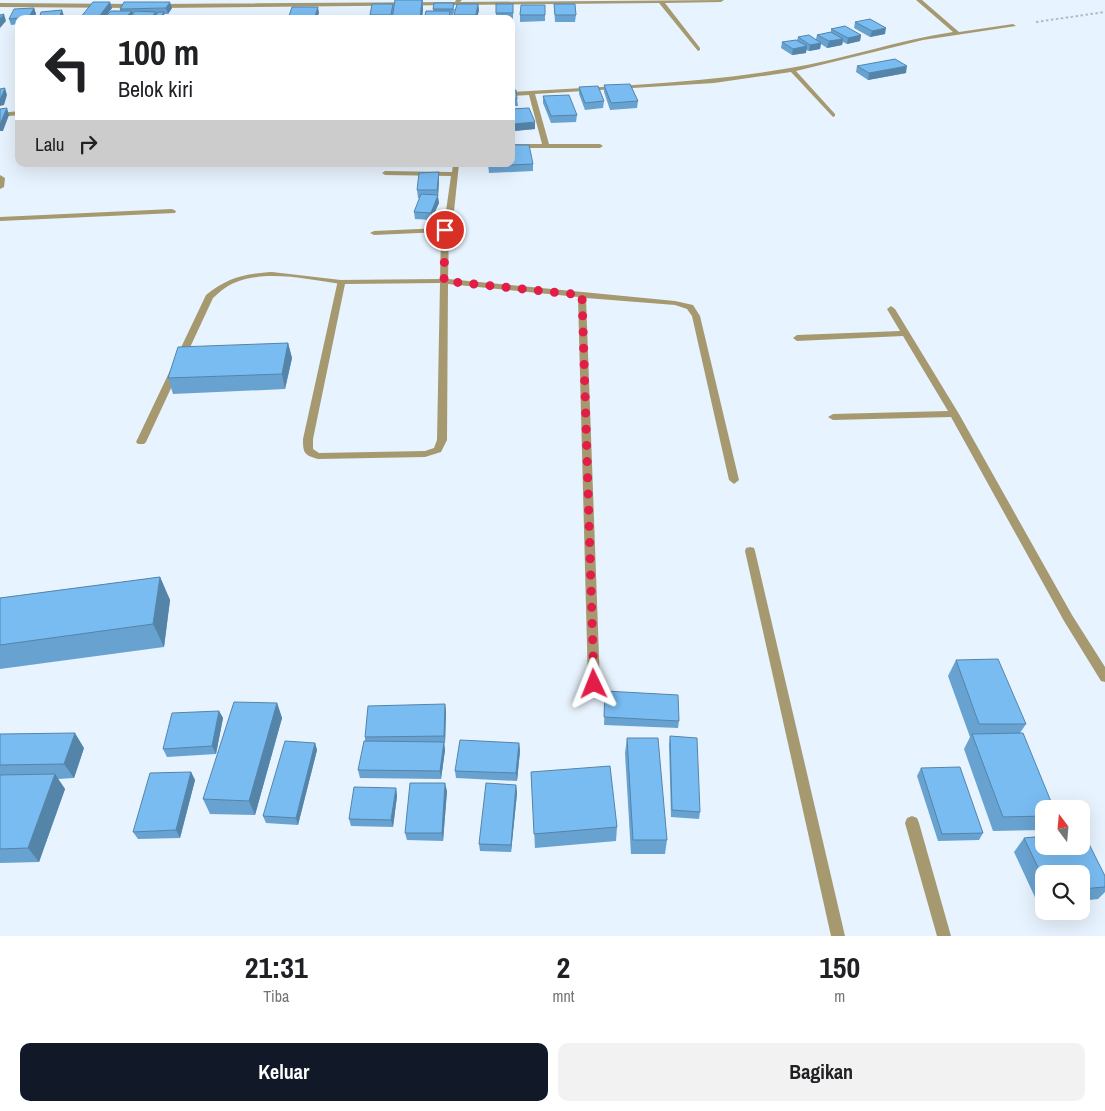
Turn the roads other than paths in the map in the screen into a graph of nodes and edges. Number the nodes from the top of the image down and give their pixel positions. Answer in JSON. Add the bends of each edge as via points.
{"nodes":[{"id":1,"x":232,"y":0,"type":"edge"},
{"id":2,"x":720,"y":0,"type":"edge"},
{"id":3,"x":919,"y":0,"type":"edge"},
{"id":4,"x":458,"y":2,"type":"edge"},
{"id":5,"x":661,"y":2,"type":"junction"},
{"id":6,"x":0,"y":5,"type":"edge"},
{"id":7,"x":138,"y":6,"type":"edge"},
{"id":8,"x":148,"y":6,"type":"edge"},
{"id":9,"x":228,"y":6,"type":"junction"},
{"id":10,"x":1013,"y":26,"type":"road end"},
{"id":11,"x":957,"y":33,"type":"junction"},
{"id":12,"x":698,"y":50,"type":"dead end"},
{"id":13,"x":792,"y":70,"type":"junction"},
{"id":14,"x":515,"y":94,"type":"edge"},
{"id":15,"x":532,"y":94,"type":"junction"},
{"id":16,"x":15,"y":113,"type":"edge"},
{"id":17,"x":0,"y":115,"type":"edge"},
{"id":18,"x":834,"y":115,"type":"dead end"},
{"id":19,"x":515,"y":146,"type":"edge"},
{"id":20,"x":600,"y":146,"type":"dead end"},
{"id":21,"x":546,"y":147,"type":"junction"},
{"id":22,"x":456,"y":167,"type":"edge"},
{"id":23,"x":386,"y":173,"type":"dead end"},
{"id":24,"x":455,"y":174,"type":"junction"},
{"id":25,"x":0,"y":177,"type":"edge"},
{"id":26,"x":0,"y":187,"type":"edge"},
{"id":27,"x":172,"y":210,"type":"dead end"},
{"id":28,"x":0,"y":219,"type":"edge"},
{"id":29,"x":445,"y":230,"type":"junction"},
{"id":30,"x":374,"y":232,"type":"dead end"},
{"id":31,"x":444,"y":281,"type":"junction"},
{"id":32,"x":341,"y":282,"type":"junction"},
{"id":33,"x":582,"y":295,"type":"junction"},
{"id":34,"x":891,"y":309,"type":"dead end"},
{"id":35,"x":904,"y":333,"type":"junction"},
{"id":36,"x":797,"y":338,"type":"dead end"},
{"id":37,"x":954,"y":414,"type":"junction"},
{"id":38,"x":833,"y":418,"type":"dead end"},
{"id":39,"x":141,"y":442,"type":"dead end"},
{"id":40,"x":734,"y":480,"type":"dead end"},
{"id":41,"x":750,"y":551,"type":"dead end"},
{"id":42,"x":1105,"y":677,"type":"edge"},
{"id":43,"x":594,"y":684,"type":"dead end"},
{"id":44,"x":912,"y":823,"type":"dead end"},
{"id":45,"x":838,"y":936,"type":"edge"},
{"id":46,"x":944,"y":936,"type":"edge"}],
"edges":[{"from":1,"to":9,"type":"street"},
{"from":2,"to":5,"type":"street"},
{"from":3,"to":11,"type":"street"},
{"from":4,"to":5,"type":"street"},
{"from":4,"to":9,"type":"street"},
{"from":5,"to":12,"type":"street"},
{"from":6,"to":7,"type":"street"},
{"from":8,"to":9,"type":"street"},
{"from":10,"to":11,"type":"street"},
{"from":11,"to":13,"type":"street","via":[[922,38]]},
{"from":13,"to":15,"type":"street","via":[[714,81]]},
{"from":13,"to":18,"type":"street"},
{"from":14,"to":15,"type":"street"},
{"from":15,"to":21,"type":"street"},
{"from":16,"to":17,"type":"street"},
{"from":19,"to":21,"type":"street"},
{"from":20,"to":21,"type":"street"},
{"from":22,"to":24,"type":"street"},
{"from":23,"to":24,"type":"street"},
{"from":24,"to":29,"type":"street"},
{"from":25,"to":26,"type":"street"},
{"from":27,"to":28,"type":"street"},
{"from":29,"to":30,"type":"street"},
{"from":29,"to":31,"type":"street"},
{"from":31,"to":32,"type":"street"},
{"from":31,"to":32,"type":"street","via":[[442,440],[438,450],[425,454],[318,456],[308,451],[308,439]]},
{"from":31,"to":33,"type":"street"},
{"from":32,"to":39,"type":"street","via":[[274,274],[248,277],[219,287],[209,297]]},
{"from":33,"to":40,"type":"street","via":[[690,307],[696,316]]},
{"from":33,"to":43,"type":"street"},
{"from":34,"to":35,"type":"street"},
{"from":35,"to":36,"type":"street"},
{"from":35,"to":37,"type":"street"},
{"from":37,"to":38,"type":"street"},
{"from":37,"to":42,"type":"street","via":[[1068,618]]},
{"from":41,"to":45,"type":"street"},
{"from":44,"to":46,"type":"street"}]}
